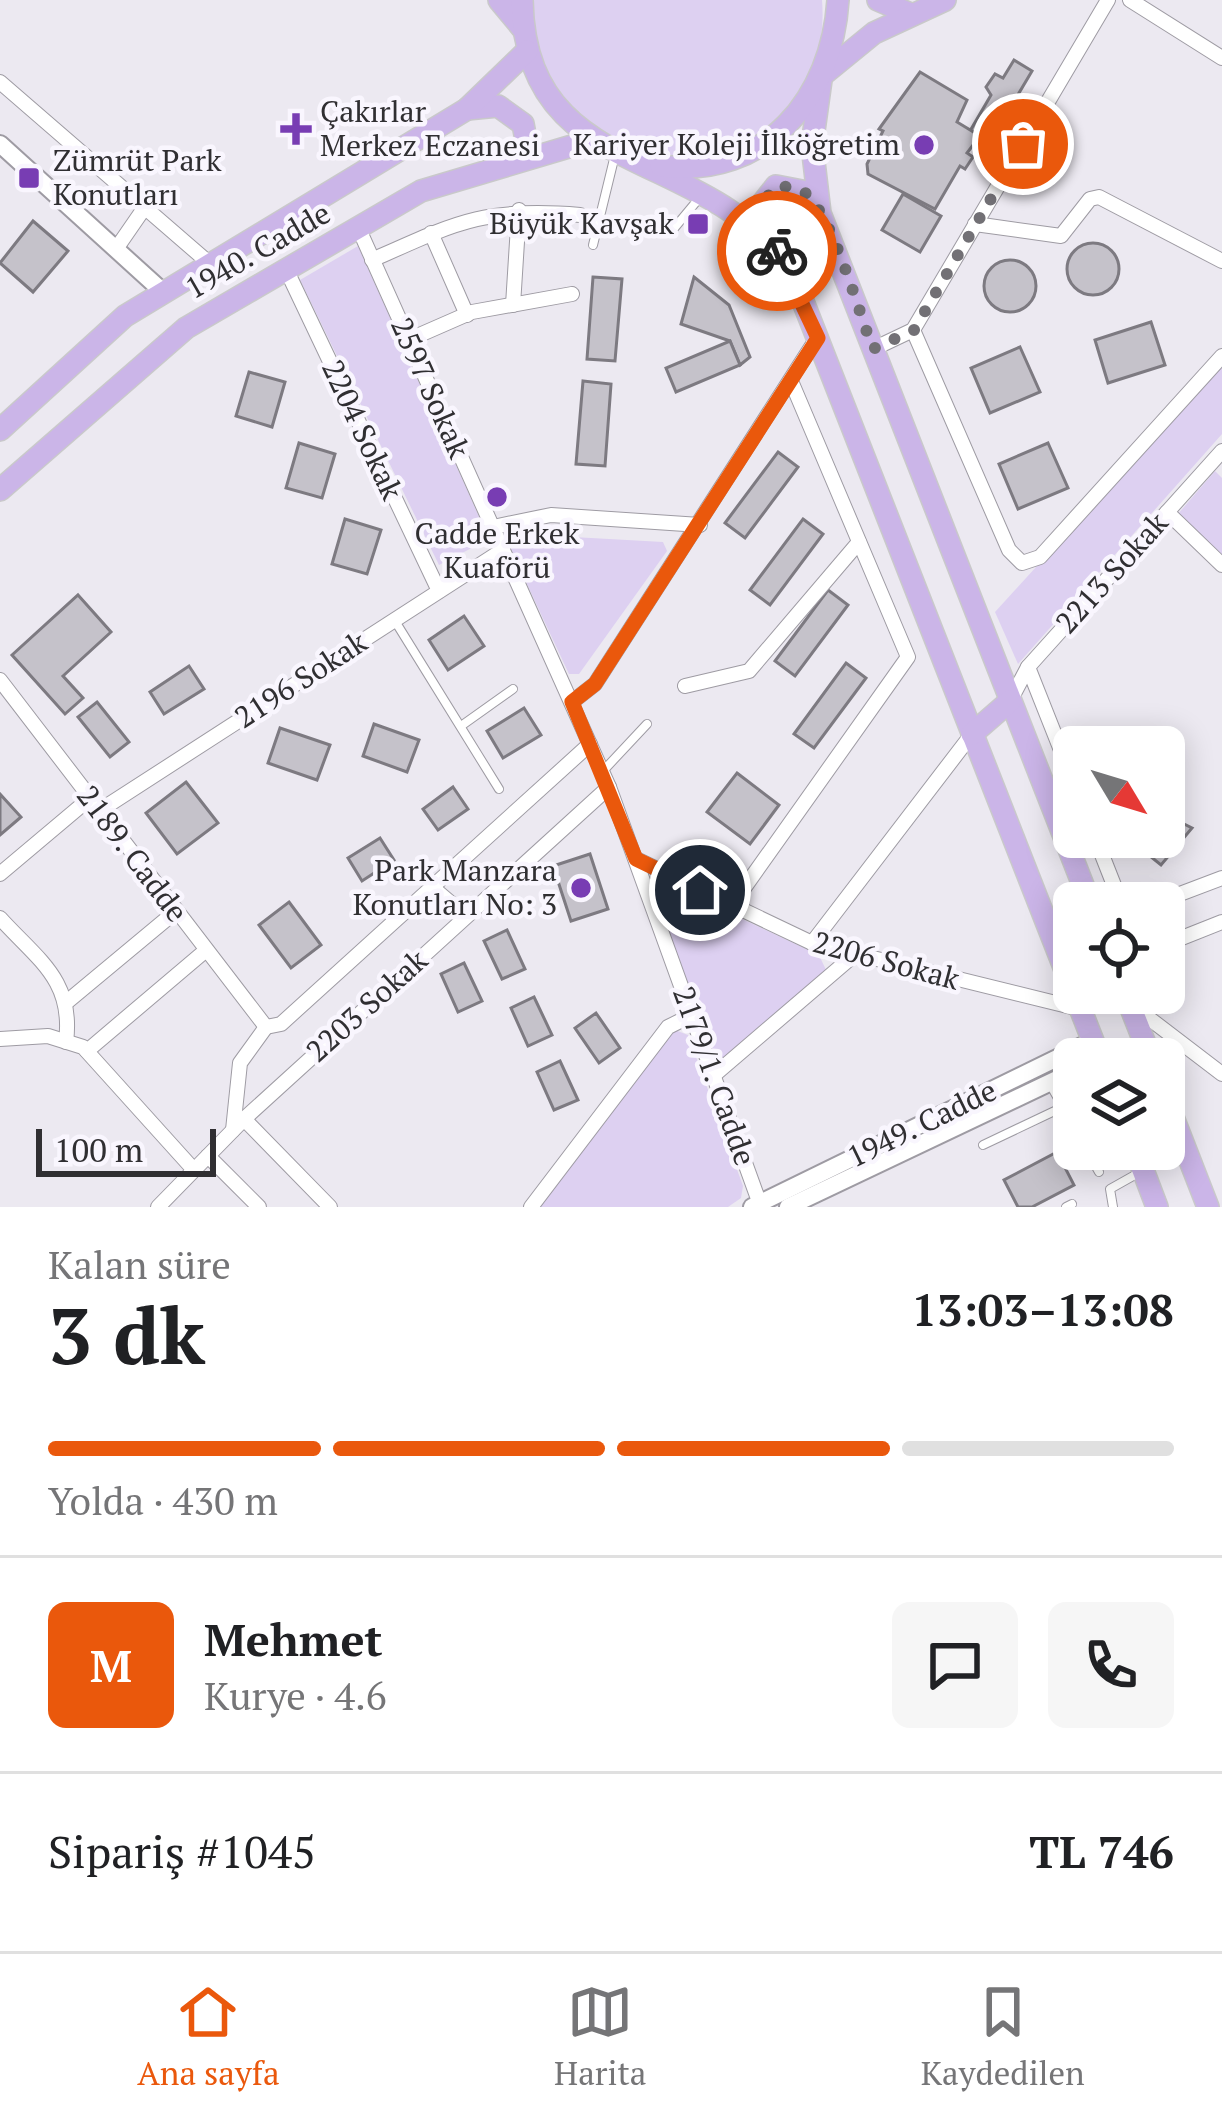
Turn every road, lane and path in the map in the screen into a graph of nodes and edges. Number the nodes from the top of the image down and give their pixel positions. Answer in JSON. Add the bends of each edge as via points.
{"nodes":[{"id":1,"x":499,"y":0,"type":"edge"},
{"id":2,"x":523,"y":0,"type":"edge"},
{"id":3,"x":838,"y":0,"type":"edge"},
{"id":4,"x":878,"y":0,"type":"edge"},
{"id":5,"x":945,"y":0,"type":"edge"},
{"id":6,"x":1108,"y":0,"type":"edge"},
{"id":7,"x":1130,"y":0,"type":"edge"},
{"id":8,"x":908,"y":13,"type":"junction"},
{"id":9,"x":525,"y":40,"type":"junction"},
{"id":10,"x":1222,"y":58,"type":"edge"},
{"id":11,"x":823,"y":76,"type":"junction"},
{"id":12,"x":0,"y":82,"type":"edge"},
{"id":13,"x":467,"y":110,"type":"junction"},
{"id":14,"x":592,"y":140,"type":"junction"},
{"id":15,"x":0,"y":144,"type":"edge"},
{"id":16,"x":616,"y":153,"type":"junction"},
{"id":17,"x":642,"y":163,"type":"junction"},
{"id":18,"x":494,"y":170,"type":"junction"},
{"id":19,"x":704,"y":192,"type":"junction"},
{"id":20,"x":145,"y":207,"type":"junction"},
{"id":21,"x":519,"y":210,"type":"junction"},
{"id":22,"x":820,"y":213,"type":"junction"},
{"id":23,"x":580,"y":215,"type":"dead end"},
{"id":24,"x":976,"y":224,"type":"junction"},
{"id":25,"x":358,"y":227,"type":"junction"},
{"id":26,"x":671,"y":232,"type":"dead end"},
{"id":27,"x":431,"y":233,"type":"junction"},
{"id":28,"x":764,"y":237,"type":"junction"},
{"id":29,"x":593,"y":245,"type":"dead end"},
{"id":30,"x":116,"y":249,"type":"junction"},
{"id":31,"x":372,"y":260,"type":"junction"},
{"id":32,"x":1222,"y":261,"type":"edge"},
{"id":33,"x":209,"y":263,"type":"junction"},
{"id":34,"x":286,"y":269,"type":"junction"},
{"id":35,"x":162,"y":291,"type":"junction"},
{"id":36,"x":572,"y":294,"type":"dead end"},
{"id":37,"x":513,"y":305,"type":"junction"},
{"id":38,"x":466,"y":315,"type":"junction"},
{"id":39,"x":914,"y":330,"type":"junction"},
{"id":40,"x":818,"y":338,"type":"junction"},
{"id":41,"x":408,"y":340,"type":"junction"},
{"id":42,"x":873,"y":349,"type":"junction"},
{"id":43,"x":1222,"y":356,"type":"edge"},
{"id":44,"x":791,"y":381,"type":"junction"},
{"id":45,"x":0,"y":430,"type":"edge"},
{"id":46,"x":1219,"y":460,"type":"edge"},
{"id":47,"x":0,"y":490,"type":"edge"},
{"id":48,"x":1167,"y":512,"type":"junction"},
{"id":49,"x":700,"y":525,"type":"junction"},
{"id":50,"x":493,"y":527,"type":"junction"},
{"id":51,"x":860,"y":542,"type":"junction"},
{"id":52,"x":503,"y":550,"type":"junction"},
{"id":53,"x":1222,"y":565,"type":"edge"},
{"id":54,"x":439,"y":591,"type":"junction"},
{"id":55,"x":394,"y":620,"type":"junction"},
{"id":56,"x":1028,"y":667,"type":"junction"},
{"id":57,"x":0,"y":680,"type":"edge"},
{"id":58,"x":685,"y":686,"type":"dead end"},
{"id":59,"x":513,"y":689,"type":"dead end"},
{"id":60,"x":1010,"y":700,"type":"junction"},
{"id":61,"x":572,"y":702,"type":"junction"},
{"id":62,"x":647,"y":724,"type":"dead end"},
{"id":63,"x":461,"y":727,"type":"junction"},
{"id":64,"x":1053,"y":730,"type":"edge"},
{"id":65,"x":972,"y":734,"type":"junction"},
{"id":66,"x":590,"y":743,"type":"junction"},
{"id":67,"x":606,"y":780,"type":"junction"},
{"id":68,"x":499,"y":789,"type":"dead end"},
{"id":69,"x":94,"y":805,"type":"junction"},
{"id":70,"x":636,"y":859,"type":"junction"},
{"id":71,"x":0,"y":874,"type":"edge"},
{"id":72,"x":1222,"y":878,"type":"edge"},
{"id":73,"x":1082,"y":882,"type":"edge"},
{"id":74,"x":432,"y":887,"type":"junction"},
{"id":75,"x":1185,"y":892,"type":"edge"},
{"id":76,"x":732,"y":905,"type":"junction"},
{"id":77,"x":175,"y":912,"type":"junction"},
{"id":78,"x":466,"y":916,"type":"junction"},
{"id":79,"x":0,"y":918,"type":"edge"},
{"id":80,"x":1222,"y":922,"type":"edge"},
{"id":81,"x":1185,"y":937,"type":"edge"},
{"id":82,"x":1053,"y":941,"type":"edge"},
{"id":83,"x":812,"y":943,"type":"junction"},
{"id":84,"x":205,"y":951,"type":"junction"},
{"id":85,"x":853,"y":956,"type":"junction"},
{"id":86,"x":68,"y":1001,"type":"junction"},
{"id":87,"x":1053,"y":1004,"type":"edge"},
{"id":88,"x":1147,"y":1014,"type":"edge"},
{"id":89,"x":692,"y":1016,"type":"junction"},
{"id":90,"x":266,"y":1027,"type":"junction"},
{"id":91,"x":0,"y":1039,"type":"edge"},
{"id":92,"x":65,"y":1042,"type":"junction"},
{"id":93,"x":87,"y":1051,"type":"junction"},
{"id":94,"x":1053,"y":1073,"type":"edge"},
{"id":95,"x":1222,"y":1074,"type":"edge"},
{"id":96,"x":713,"y":1076,"type":"junction"},
{"id":97,"x":1053,"y":1081,"type":"edge"},
{"id":98,"x":1049,"y":1083,"type":"junction"},
{"id":99,"x":1053,"y":1090,"type":"edge"},
{"id":100,"x":1053,"y":1112,"type":"edge"},
{"id":101,"x":238,"y":1124,"type":"junction"},
{"id":102,"x":983,"y":1145,"type":"dead end"},
{"id":103,"x":1185,"y":1148,"type":"edge"},
{"id":104,"x":208,"y":1156,"type":"junction"},
{"id":105,"x":194,"y":1170,"type":"junction"},
{"id":106,"x":1129,"y":1170,"type":"edge"},
{"id":107,"x":1143,"y":1170,"type":"edge"},
{"id":108,"x":757,"y":1206,"type":"edge"},
{"id":109,"x":158,"y":1207,"type":"edge"},
{"id":110,"x":259,"y":1207,"type":"edge"},
{"id":111,"x":330,"y":1207,"type":"edge"},
{"id":112,"x":531,"y":1207,"type":"edge"},
{"id":113,"x":788,"y":1207,"type":"edge"},
{"id":114,"x":1113,"y":1207,"type":"edge"},
{"id":115,"x":1157,"y":1207,"type":"edge"},
{"id":116,"x":1208,"y":1207,"type":"edge"}],
"edges":[{"from":1,"to":9,"type":"main road"},
{"from":2,"to":9,"type":"main road"},
{"from":3,"to":11,"type":"main road"},
{"from":4,"to":8,"type":"main road"},
{"from":5,"to":8,"type":"main road"},
{"from":6,"to":24,"type":"street"},
{"from":7,"to":10,"type":"street"},
{"from":8,"to":11,"type":"main road"},
{"from":9,"to":13,"type":"main road","name":"1940. Cadde"},
{"from":9,"to":14,"type":"main road","via":[[541,86]]},
{"from":11,"to":17,"type":"main road","via":[[790,123],[746,152],[695,166]]},
{"from":11,"to":22,"type":"main road","via":[[812,145]]},
{"from":12,"to":20,"type":"street"},
{"from":13,"to":18,"type":"main road","via":[[498,106],[523,124],[519,153]]},
{"from":13,"to":33,"type":"main road","name":"1940. Cadde"},
{"from":14,"to":16,"type":"main road"},
{"from":14,"to":18,"type":"main road","name":"1940. Cadde"},
{"from":15,"to":30,"type":"street"},
{"from":16,"to":17,"type":"main road"},
{"from":16,"to":29,"type":"lane"},
{"from":17,"to":19,"type":"main road"},
{"from":18,"to":25,"type":"main road","name":"1940. Cadde","via":[[421,191]]},
{"from":19,"to":26,"type":"lane"},
{"from":19,"to":28,"type":"main road"},
{"from":20,"to":30,"type":"street"},
{"from":20,"to":33,"type":"street"},
{"from":21,"to":23,"type":"street"},
{"from":21,"to":27,"type":"street"},
{"from":21,"to":37,"type":"street"},
{"from":22,"to":28,"type":"main road","via":[[802,191],[776,186],[758,209]]},
{"from":22,"to":42,"type":"main road"},
{"from":24,"to":32,"type":"street","via":[[1054,237],[1099,197]]},
{"from":24,"to":39,"type":"street"},
{"from":25,"to":31,"type":"street","name":"2597 Sokak"},
{"from":25,"to":34,"type":"main road","name":"1940. Cadde"},
{"from":27,"to":31,"type":"street"},
{"from":27,"to":38,"type":"street"},
{"from":28,"to":40,"type":"main road","via":[[790,271]]},
{"from":30,"to":35,"type":"street"},
{"from":31,"to":41,"type":"street","name":"2597 Sokak"},
{"from":33,"to":35,"type":"main road","name":"1940. Cadde"},
{"from":34,"to":47,"type":"main road","name":"1940. Cadde","via":[[153,351]]},
{"from":34,"to":54,"type":"street","name":"2204 Sokak"},
{"from":35,"to":45,"type":"main road","name":"1940. Cadde","via":[[101,335]]},
{"from":36,"to":37,"type":"street"},
{"from":37,"to":38,"type":"street"},
{"from":38,"to":41,"type":"street"},
{"from":39,"to":42,"type":"street"},
{"from":39,"to":43,"type":"street","via":[[1009,550],[1022,563],[1040,557]]},
{"from":40,"to":44,"type":"street"},
{"from":40,"to":65,"type":"main road"},
{"from":41,"to":50,"type":"street","name":"2597 Sokak"},
{"from":42,"to":60,"type":"main road"},
{"from":44,"to":49,"type":"street"},
{"from":44,"to":51,"type":"street"},
{"from":46,"to":48,"type":"street","name":"2213 Sokak"},
{"from":48,"to":53,"type":"street"},
{"from":48,"to":56,"type":"street","name":"2213 Sokak"},
{"from":49,"to":50,"type":"street","via":[[551,515]]},
{"from":49,"to":61,"type":"street","via":[[595,684]]},
{"from":50,"to":52,"type":"street","name":"2597 Sokak"},
{"from":51,"to":58,"type":"street","via":[[749,670]]},
{"from":51,"to":76,"type":"street","via":[[908,657]]},
{"from":52,"to":54,"type":"street","name":"2196 Sokak"},
{"from":52,"to":61,"type":"street","name":"2179/1. Cadde"},
{"from":54,"to":55,"type":"street","name":"2196 Sokak"},
{"from":55,"to":63,"type":"lane"},
{"from":55,"to":69,"type":"street","name":"2196 Sokak"},
{"from":56,"to":60,"type":"street","name":"2213 Sokak"},
{"from":56,"to":64,"type":"street"},
{"from":57,"to":69,"type":"street","name":"2189. Cadde"},
{"from":59,"to":63,"type":"lane"},
{"from":60,"to":65,"type":"main road"},
{"from":60,"to":73,"type":"main road"},
{"from":61,"to":66,"type":"street","name":"2179/1. Cadde"},
{"from":62,"to":67,"type":"lane"},
{"from":63,"to":68,"type":"lane"},
{"from":65,"to":82,"type":"main road"},
{"from":65,"to":83,"type":"street"},
{"from":66,"to":67,"type":"street","name":"2179/1. Cadde"},
{"from":66,"to":74,"type":"street","name":"2203 Sokak"},
{"from":67,"to":70,"type":"street","name":"2179/1. Cadde"},
{"from":67,"to":78,"type":"street","name":"2203 Sokak"},
{"from":69,"to":71,"type":"street","name":"2196 Sokak"},
{"from":69,"to":77,"type":"street","name":"2189. Cadde"},
{"from":70,"to":76,"type":"street","name":"2206 Sokak"},
{"from":70,"to":89,"type":"street","name":"2179/1. Cadde"},
{"from":72,"to":75,"type":"street"},
{"from":74,"to":78,"type":"street"},
{"from":74,"to":90,"type":"street","name":"2203 Sokak","via":[[280,1024]]},
{"from":76,"to":83,"type":"street","name":"2206 Sokak"},
{"from":77,"to":84,"type":"street","name":"2189. Cadde"},
{"from":77,"to":86,"type":"street"},
{"from":78,"to":101,"type":"street","name":"2203 Sokak"},
{"from":79,"to":86,"type":"street"},
{"from":80,"to":81,"type":"street"},
{"from":83,"to":85,"type":"street","name":"2206 Sokak"},
{"from":84,"to":90,"type":"street","name":"2189. Cadde"},
{"from":84,"to":93,"type":"street"},
{"from":85,"to":87,"type":"street","name":"2206 Sokak"},
{"from":85,"to":96,"type":"street"},
{"from":86,"to":92,"type":"street"},
{"from":88,"to":95,"type":"street"},
{"from":89,"to":96,"type":"street","name":"2179/1. Cadde"},
{"from":89,"to":112,"type":"street","via":[[664,1032]]},
{"from":90,"to":101,"type":"street","via":[[239,1064]]},
{"from":91,"to":92,"type":"street"},
{"from":92,"to":93,"type":"street"},
{"from":93,"to":105,"type":"street"},
{"from":94,"to":108,"type":"street","name":"1949. Cadde"},
{"from":96,"to":108,"type":"street","name":"2179/1. Cadde"},
{"from":97,"to":98,"type":"street","name":"1949. Cadde"},
{"from":98,"to":99,"type":"lane"},
{"from":98,"to":113,"type":"street","name":"1949. Cadde"},
{"from":100,"to":102,"type":"lane"},
{"from":101,"to":104,"type":"street"},
{"from":101,"to":111,"type":"street"},
{"from":103,"to":116,"type":"main road"},
{"from":104,"to":105,"type":"street"},
{"from":104,"to":110,"type":"street"},
{"from":105,"to":109,"type":"street"},
{"from":106,"to":114,"type":"lane","via":[[1108,1196]]},
{"from":107,"to":115,"type":"main road"}]}
